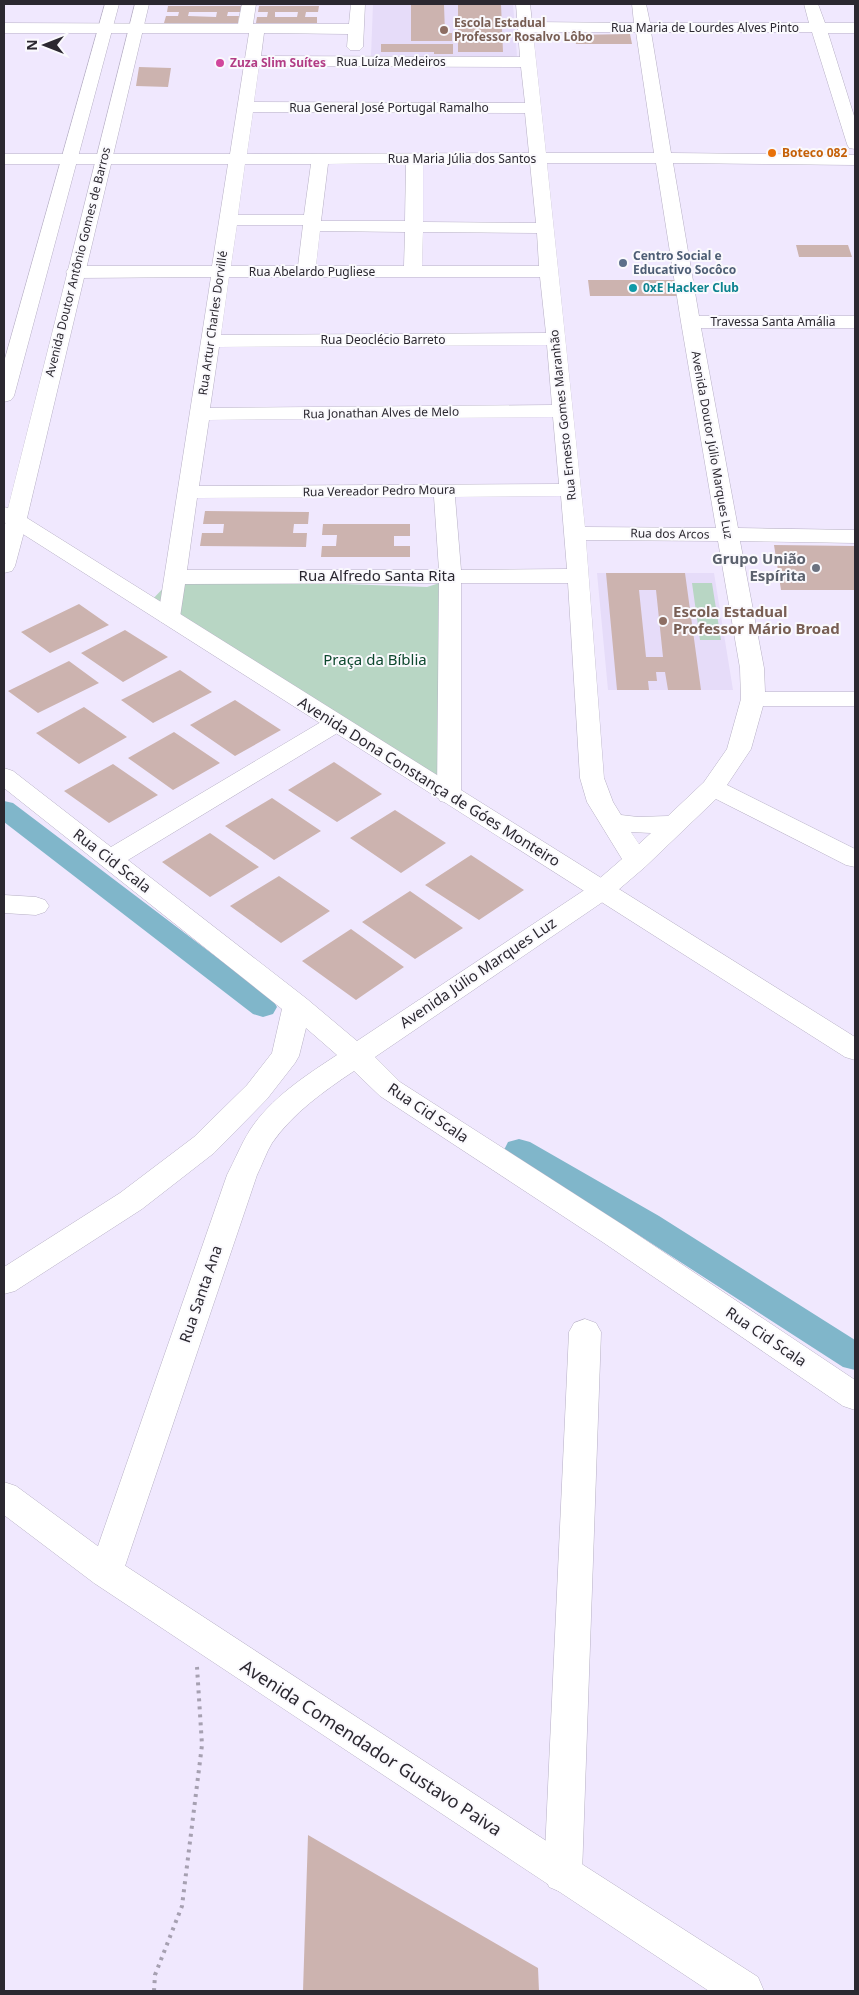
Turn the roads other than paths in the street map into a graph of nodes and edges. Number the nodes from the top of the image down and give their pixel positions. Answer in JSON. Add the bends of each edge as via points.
{"nodes":[{"id":1,"x":112,"y":4,"type":"edge"},
{"id":2,"x":142,"y":4,"type":"edge"},
{"id":3,"x":249,"y":4,"type":"edge"},
{"id":4,"x":358,"y":4,"type":"edge"},
{"id":5,"x":523,"y":4,"type":"edge"},
{"id":6,"x":639,"y":4,"type":"edge"},
{"id":7,"x":811,"y":4,"type":"edge"},
{"id":8,"x":526,"y":27,"type":"junction"},
{"id":9,"x":4,"y":28,"type":"edge"},
{"id":10,"x":105,"y":28,"type":"junction"},
{"id":11,"x":644,"y":28,"type":"junction"},
{"id":12,"x":818,"y":28,"type":"junction"},
{"id":13,"x":855,"y":28,"type":"edge"},
{"id":14,"x":135,"y":29,"type":"junction"},
{"id":15,"x":251,"y":29,"type":"junction"},
{"id":16,"x":356,"y":29,"type":"junction"},
{"id":17,"x":252,"y":61,"type":"junction"},
{"id":18,"x":354,"y":62,"type":"junction"},
{"id":19,"x":529,"y":62,"type":"junction"},
{"id":20,"x":245,"y":107,"type":"junction"},
{"id":21,"x":534,"y":108,"type":"junction"},
{"id":22,"x":855,"y":144,"type":"edge"},
{"id":23,"x":663,"y":158,"type":"junction"},
{"id":24,"x":4,"y":159,"type":"edge"},
{"id":25,"x":238,"y":159,"type":"junction"},
{"id":26,"x":320,"y":159,"type":"junction"},
{"id":27,"x":415,"y":159,"type":"junction"},
{"id":28,"x":539,"y":159,"type":"junction"},
{"id":29,"x":69,"y":160,"type":"junction"},
{"id":30,"x":103,"y":160,"type":"junction"},
{"id":31,"x":855,"y":160,"type":"edge"},
{"id":32,"x":229,"y":220,"type":"junction"},
{"id":33,"x":312,"y":223,"type":"junction"},
{"id":34,"x":414,"y":226,"type":"junction"},
{"id":35,"x":545,"y":228,"type":"junction"},
{"id":36,"x":550,"y":271,"type":"junction"},
{"id":37,"x":75,"y":272,"type":"junction"},
{"id":38,"x":306,"y":272,"type":"junction"},
{"id":39,"x":413,"y":272,"type":"junction"},
{"id":40,"x":221,"y":273,"type":"junction"},
{"id":41,"x":690,"y":322,"type":"junction"},
{"id":42,"x":855,"y":322,"type":"edge"},
{"id":43,"x":556,"y":338,"type":"junction"},
{"id":44,"x":211,"y":341,"type":"junction"},
{"id":45,"x":4,"y":396,"type":"edge"},
{"id":46,"x":42,"y":408,"type":"junction"},
{"id":47,"x":4,"y":409,"type":"edge"},
{"id":48,"x":563,"y":411,"type":"junction"},
{"id":49,"x":200,"y":414,"type":"junction"},
{"id":50,"x":444,"y":490,"type":"junction"},
{"id":51,"x":571,"y":490,"type":"junction"},
{"id":52,"x":188,"y":492,"type":"junction"},
{"id":53,"x":10,"y":517,"type":"edge"},
{"id":54,"x":575,"y":533,"type":"junction"},
{"id":55,"x":729,"y":535,"type":"junction"},
{"id":56,"x":855,"y":536,"type":"edge"},
{"id":57,"x":4,"y":566,"type":"edge"},
{"id":58,"x":450,"y":576,"type":"junction"},
{"id":59,"x":579,"y":576,"type":"junction"},
{"id":60,"x":176,"y":577,"type":"junction"},
{"id":61,"x":169,"y":616,"type":"junction"},
{"id":62,"x":753,"y":699,"type":"junction"},
{"id":63,"x":855,"y":699,"type":"edge"},
{"id":64,"x":336,"y":724,"type":"junction"},
{"id":65,"x":4,"y":776,"type":"edge"},
{"id":66,"x":713,"y":788,"type":"junction"},
{"id":67,"x":449,"y":795,"type":"junction"},
{"id":68,"x":611,"y":822,"type":"junction"},
{"id":69,"x":675,"y":824,"type":"junction"},
{"id":70,"x":110,"y":859,"type":"junction"},
{"id":71,"x":855,"y":859,"type":"edge"},
{"id":72,"x":636,"y":861,"type":"junction"},
{"id":73,"x":601,"y":891,"type":"junction"},
{"id":74,"x":4,"y":904,"type":"edge"},
{"id":75,"x":36,"y":906,"type":"dead end"},
{"id":76,"x":297,"y":1006,"type":"junction"},
{"id":77,"x":855,"y":1050,"type":"edge"},
{"id":78,"x":355,"y":1055,"type":"junction"},
{"id":79,"x":4,"y":1282,"type":"edge"},
{"id":80,"x":585,"y":1332,"type":"dead end"},
{"id":81,"x":855,"y":1397,"type":"edge"},
{"id":82,"x":4,"y":1496,"type":"edge"},
{"id":83,"x":106,"y":1572,"type":"junction"},
{"id":84,"x":563,"y":1874,"type":"junction"},
{"id":85,"x":744,"y":1991,"type":"edge"}],
"edges":[{"from":1,"to":10,"type":"street"},
{"from":2,"to":14,"type":"street","name":"Avenida Doutor Antônio Gomes de Barros"},
{"from":3,"to":15,"type":"street","name":"Rua Artur Charles Dorvillé"},
{"from":4,"to":16,"type":"street"},
{"from":5,"to":8,"type":"street","name":"Rua Ernesto Gomes Maranhão"},
{"from":6,"to":11,"type":"street","name":"Avenida Doutor Júlio Marques Luz"},
{"from":7,"to":12,"type":"street"},
{"from":8,"to":11,"type":"street","name":"Rua Maria de Lourdes Alves Pinto"},
{"from":8,"to":19,"type":"street","name":"Rua Ernesto Gomes Maranhão"},
{"from":9,"to":10,"type":"street"},
{"from":10,"to":14,"type":"street"},
{"from":10,"to":29,"type":"street"},
{"from":11,"to":12,"type":"street","name":"Rua Maria de Lourdes Alves Pinto"},
{"from":11,"to":23,"type":"street","name":"Avenida Doutor Júlio Marques Luz"},
{"from":12,"to":13,"type":"street","name":"Rua Maria de Lourdes Alves Pinto"},
{"from":12,"to":22,"type":"street"},
{"from":14,"to":15,"type":"street"},
{"from":14,"to":30,"type":"street","name":"Avenida Doutor Antônio Gomes de Barros"},
{"from":15,"to":16,"type":"street"},
{"from":15,"to":17,"type":"street","name":"Rua Artur Charles Dorvillé"},
{"from":16,"to":18,"type":"street"},
{"from":17,"to":18,"type":"street","name":"Rua Luíza Medeiros"},
{"from":17,"to":20,"type":"street","name":"Rua Artur Charles Dorvillé"},
{"from":18,"to":19,"type":"street","name":"Rua Luíza Medeiros"},
{"from":19,"to":21,"type":"street","name":"Rua Ernesto Gomes Maranhão"},
{"from":20,"to":21,"type":"street","name":"Rua General José Portugal Ramalho"},
{"from":20,"to":25,"type":"street","name":"Rua Artur Charles Dorvillé"},
{"from":21,"to":28,"type":"street","name":"Rua Ernesto Gomes Maranhão"},
{"from":23,"to":28,"type":"street","name":"Rua Maria Júlia dos Santos"},
{"from":23,"to":31,"type":"street","name":"Rua Maria Júlia dos Santos"},
{"from":23,"to":41,"type":"street","name":"Avenida Doutor Júlio Marques Luz"},
{"from":24,"to":29,"type":"street"},
{"from":25,"to":26,"type":"street","name":"Rua Maria Júlia dos Santos"},
{"from":25,"to":30,"type":"street","name":"Rua Maria Júlia dos Santos"},
{"from":25,"to":32,"type":"street","name":"Rua Artur Charles Dorvillé"},
{"from":26,"to":27,"type":"street","name":"Rua Maria Júlia dos Santos"},
{"from":26,"to":33,"type":"street"},
{"from":27,"to":28,"type":"street","name":"Rua Maria Júlia dos Santos"},
{"from":27,"to":34,"type":"street"},
{"from":28,"to":35,"type":"street","name":"Rua Ernesto Gomes Maranhão"},
{"from":29,"to":30,"type":"street","name":"Rua Maria Júlia dos Santos"},
{"from":29,"to":45,"type":"street"},
{"from":30,"to":37,"type":"street","name":"Avenida Doutor Antônio Gomes de Barros"},
{"from":32,"to":33,"type":"street"},
{"from":32,"to":40,"type":"street","name":"Rua Artur Charles Dorvillé"},
{"from":33,"to":34,"type":"street"},
{"from":33,"to":38,"type":"street"},
{"from":34,"to":35,"type":"street"},
{"from":34,"to":39,"type":"street"},
{"from":35,"to":36,"type":"street","name":"Rua Ernesto Gomes Maranhão"},
{"from":36,"to":39,"type":"street","name":"Rua Abelardo Pugliese"},
{"from":36,"to":43,"type":"street","name":"Rua Ernesto Gomes Maranhão"},
{"from":37,"to":40,"type":"street","name":"Rua Abelardo Pugliese"},
{"from":37,"to":46,"type":"street","name":"Avenida Doutor Antônio Gomes de Barros"},
{"from":38,"to":39,"type":"street","name":"Rua Abelardo Pugliese"},
{"from":38,"to":40,"type":"street","name":"Rua Abelardo Pugliese"},
{"from":40,"to":44,"type":"street","name":"Rua Artur Charles Dorvillé"},
{"from":41,"to":42,"type":"street","name":"Travessa Santa Amália"},
{"from":41,"to":55,"type":"street","name":"Avenida Doutor Júlio Marques Luz"},
{"from":43,"to":44,"type":"street","name":"Rua Deoclécio Barreto"},
{"from":43,"to":48,"type":"street","name":"Rua Ernesto Gomes Maranhão"},
{"from":44,"to":49,"type":"street","name":"Rua Artur Charles Dorvillé"},
{"from":46,"to":47,"type":"street"},
{"from":46,"to":53,"type":"street","name":"Avenida Doutor Antônio Gomes de Barros"},
{"from":48,"to":49,"type":"street","name":"Rua Jonathan Alves de Melo"},
{"from":48,"to":51,"type":"street","name":"Rua Ernesto Gomes Maranhão"},
{"from":49,"to":52,"type":"street","name":"Rua Artur Charles Dorvillé"},
{"from":50,"to":51,"type":"street","name":"Rua Vereador Pedro Moura"},
{"from":50,"to":52,"type":"street","name":"Rua Vereador Pedro Moura"},
{"from":50,"to":58,"type":"street"},
{"from":51,"to":54,"type":"street","name":"Rua Ernesto Gomes Maranhão"},
{"from":52,"to":60,"type":"street","name":"Rua Artur Charles Dorvillé"},
{"from":53,"to":57,"type":"street"},
{"from":53,"to":61,"type":"street","name":"Avenida Dona Constança de Góes Monteiro"},
{"from":54,"to":55,"type":"street","name":"Rua dos Arcos"},
{"from":54,"to":59,"type":"street","name":"Rua Ernesto Gomes Maranhão"},
{"from":55,"to":56,"type":"street","name":"Rua dos Arcos"},
{"from":55,"to":62,"type":"street","name":"Avenida Doutor Júlio Marques Luz","via":[[752,668]]},
{"from":58,"to":59,"type":"street","name":"Rua Alfredo Santa Rita"},
{"from":58,"to":60,"type":"street","name":"Rua Alfredo Santa Rita"},
{"from":58,"to":67,"type":"street"},
{"from":59,"to":68,"type":"street","name":"Rua Ernesto Gomes Maranhão","via":[[592,778]]},
{"from":60,"to":61,"type":"street","name":"Rua Artur Charles Dorvillé"},
{"from":61,"to":64,"type":"street","name":"Avenida Dona Constança de Góes Monteiro"},
{"from":62,"to":63,"type":"street"},
{"from":62,"to":66,"type":"street","name":"Avenida Doutor Júlio Marques Luz","via":[[739,749]]},
{"from":64,"to":67,"type":"street","name":"Avenida Dona Constança de Góes Monteiro"},
{"from":64,"to":70,"type":"street"},
{"from":65,"to":70,"type":"street","name":"Rua Cid Scala"},
{"from":66,"to":69,"type":"street","name":"Avenida Doutor Júlio Marques Luz"},
{"from":66,"to":71,"type":"street"},
{"from":67,"to":73,"type":"street","name":"Avenida Dona Constança de Góes Monteiro"},
{"from":68,"to":69,"type":"street"},
{"from":68,"to":72,"type":"street","name":"Rua Ernesto Gomes Maranhão"},
{"from":69,"to":72,"type":"street","name":"Avenida Doutor Júlio Marques Luz"},
{"from":70,"to":76,"type":"street","name":"Rua Cid Scala"},
{"from":72,"to":73,"type":"street","name":"Avenida Doutor Júlio Marques Luz"},
{"from":73,"to":77,"type":"street","name":"Avenida Dona Constança de Góes Monteiro"},
{"from":73,"to":78,"type":"street","name":"Avenida Júlio Marques Luz"},
{"from":74,"to":75,"type":"street"},
{"from":76,"to":78,"type":"street","name":"Rua Cid Scala"},
{"from":76,"to":79,"type":"street","via":[[284,1056],[256,1092],[204,1145],[131,1201]]},
{"from":78,"to":81,"type":"street","name":"Rua Cid Scala","via":[[390,1089]]},
{"from":78,"to":83,"type":"street","name":"Rua Santa Ana","via":[[291,1103],[261,1137],[242,1175]]},
{"from":80,"to":84,"type":"street"},
{"from":82,"to":83,"type":"street","name":"Avenida Comendador Gustavo Paiva"},
{"from":83,"to":84,"type":"street","name":"Avenida Comendador Gustavo Paiva"},
{"from":84,"to":85,"type":"street","name":"Avenida Comendador Gustavo Paiva"}]}
